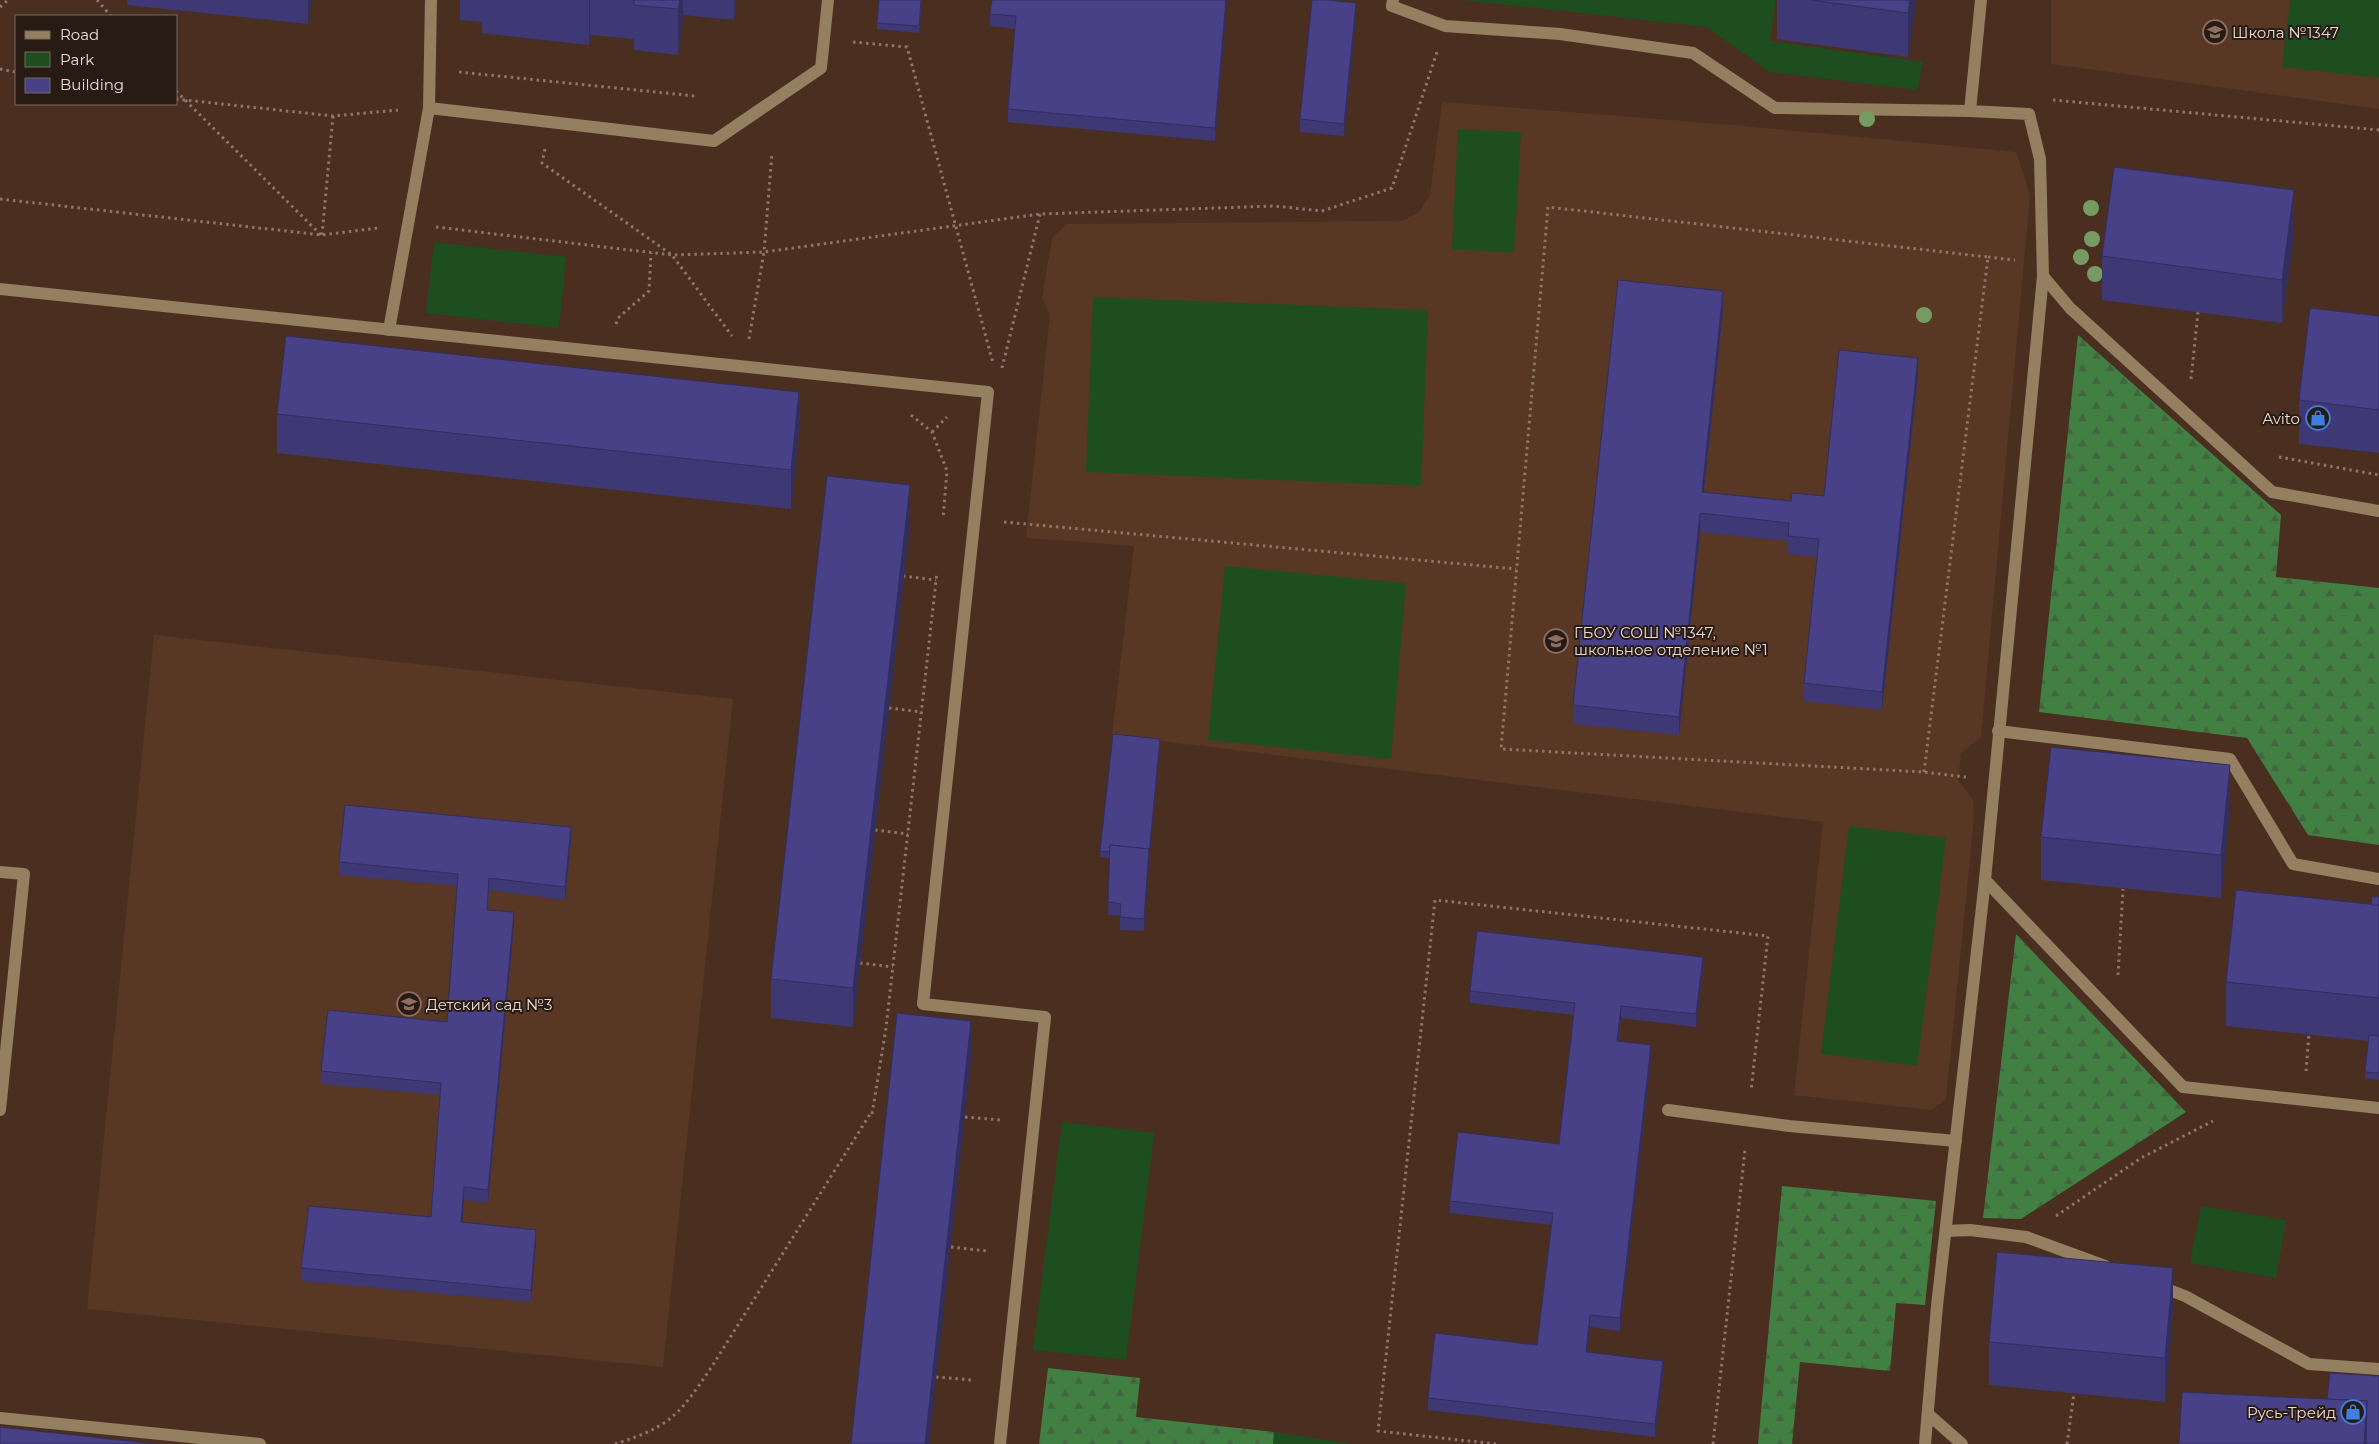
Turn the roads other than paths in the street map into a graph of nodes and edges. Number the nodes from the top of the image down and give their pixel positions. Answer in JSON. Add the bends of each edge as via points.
{"nodes":[{"id":1,"x":431,"y":0,"type":"edge"},
{"id":2,"x":828,"y":0,"type":"edge"},
{"id":3,"x":1393,"y":0,"type":"edge"},
{"id":4,"x":1980,"y":0,"type":"edge"},
{"id":5,"x":429,"y":108,"type":"junction"},
{"id":6,"x":1970,"y":111,"type":"junction"},
{"id":7,"x":2043,"y":276,"type":"junction"},
{"id":8,"x":0,"y":289,"type":"edge"},
{"id":9,"x":389,"y":330,"type":"junction"},
{"id":10,"x":2379,"y":511,"type":"edge"},
{"id":11,"x":1998,"y":730,"type":"junction"},
{"id":12,"x":0,"y":872,"type":"edge"},
{"id":13,"x":2379,"y":879,"type":"edge"},
{"id":14,"x":1985,"y":880,"type":"junction"},
{"id":15,"x":2379,"y":1108,"type":"edge"},
{"id":16,"x":0,"y":1110,"type":"edge"},
{"id":17,"x":1668,"y":1110,"type":"dead end"},
{"id":18,"x":1956,"y":1141,"type":"junction"},
{"id":19,"x":1946,"y":1231,"type":"junction"},
{"id":20,"x":2120,"y":1272,"type":"edge"},
{"id":21,"x":2148,"y":1282,"type":"edge"},
{"id":22,"x":2379,"y":1370,"type":"edge"},
{"id":23,"x":1928,"y":1414,"type":"junction"},
{"id":24,"x":0,"y":1418,"type":"edge"},
{"id":25,"x":260,"y":1444,"type":"edge"},
{"id":26,"x":1000,"y":1444,"type":"edge"},
{"id":27,"x":1925,"y":1444,"type":"edge"},
{"id":28,"x":1962,"y":1444,"type":"edge"}],
"edges":[{"from":1,"to":5,"type":"lane"},
{"from":2,"to":5,"type":"lane","via":[[820,68],[714,141]]},
{"from":3,"to":6,"type":"lane","via":[[1392,6],[1445,26],[1560,34],[1693,52],[1775,108]]},
{"from":4,"to":6,"type":"lane"},
{"from":5,"to":9,"type":"lane"},
{"from":6,"to":7,"type":"lane","via":[[2029,114],[2040,159]]},
{"from":7,"to":10,"type":"lane","via":[[2070,308],[2272,492]]},
{"from":7,"to":11,"type":"lane"},
{"from":8,"to":9,"type":"lane"},
{"from":9,"to":26,"type":"lane","via":[[746,360],[988,392],[923,1004],[1045,1017]]},
{"from":11,"to":13,"type":"lane","via":[[2230,759],[2293,864]]},
{"from":11,"to":14,"type":"lane"},
{"from":12,"to":16,"type":"lane","via":[[24,874]]},
{"from":14,"to":15,"type":"lane","via":[[2184,1086]]},
{"from":14,"to":18,"type":"lane"},
{"from":17,"to":18,"type":"lane"},
{"from":18,"to":19,"type":"lane"},
{"from":19,"to":20,"type":"lane","via":[[1970,1230],[2026,1237]]},
{"from":19,"to":23,"type":"lane"},
{"from":21,"to":22,"type":"lane","via":[[2185,1296],[2309,1364]]},
{"from":23,"to":27,"type":"lane"},
{"from":23,"to":28,"type":"lane"},
{"from":24,"to":25,"type":"lane"}]}
